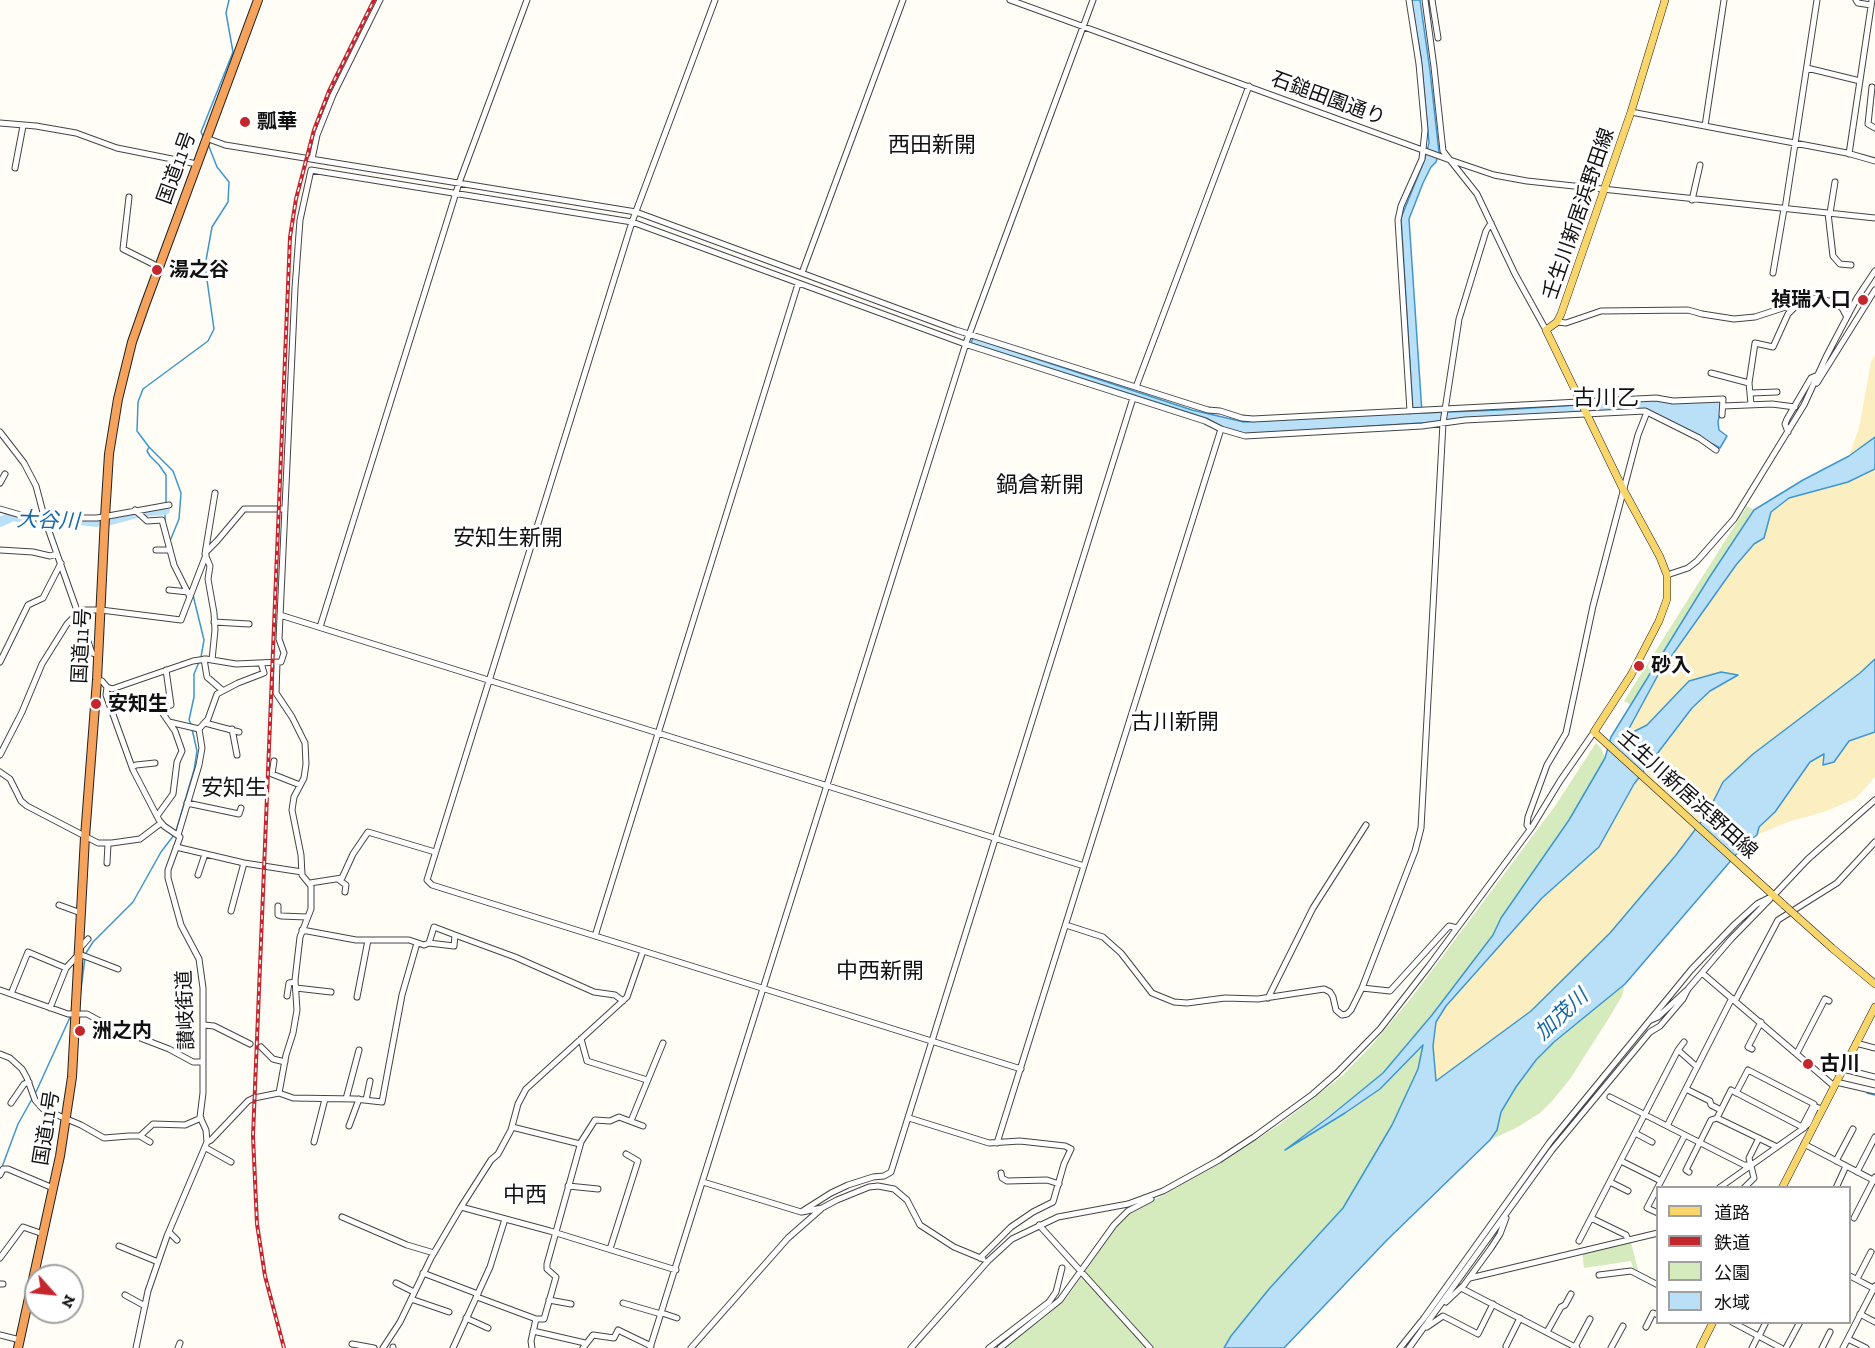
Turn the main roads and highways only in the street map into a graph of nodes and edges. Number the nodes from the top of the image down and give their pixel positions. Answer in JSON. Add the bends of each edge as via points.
{"nodes":[{"id":1,"x":258,"y":0,"type":"edge"},
{"id":2,"x":1665,"y":0,"type":"edge"},
{"id":3,"x":1875,"y":984,"type":"edge"},
{"id":4,"x":1875,"y":1007,"type":"edge"},
{"id":5,"x":1783,"y":1186,"type":"edge"},
{"id":6,"x":1712,"y":1324,"type":"edge"},
{"id":7,"x":19,"y":1344,"type":"edge"},
{"id":8,"x":1700,"y":1348,"type":"edge"}],
"edges":[{"from":1,"to":7,"type":"highway","name":"国道11号","via":[[132,342],[121,383],[109,454],[72,1077],[67,1120]]},
{"from":2,"to":3,"type":"main road","name":"壬生川新居浜野田線","bridge":true,"via":[[1561,314],[1546,330],[1667,575],[1667,599],[1659,621],[1596,735]]},
{"from":4,"to":5,"type":"main road"},
{"from":6,"to":8,"type":"main road"}]}
